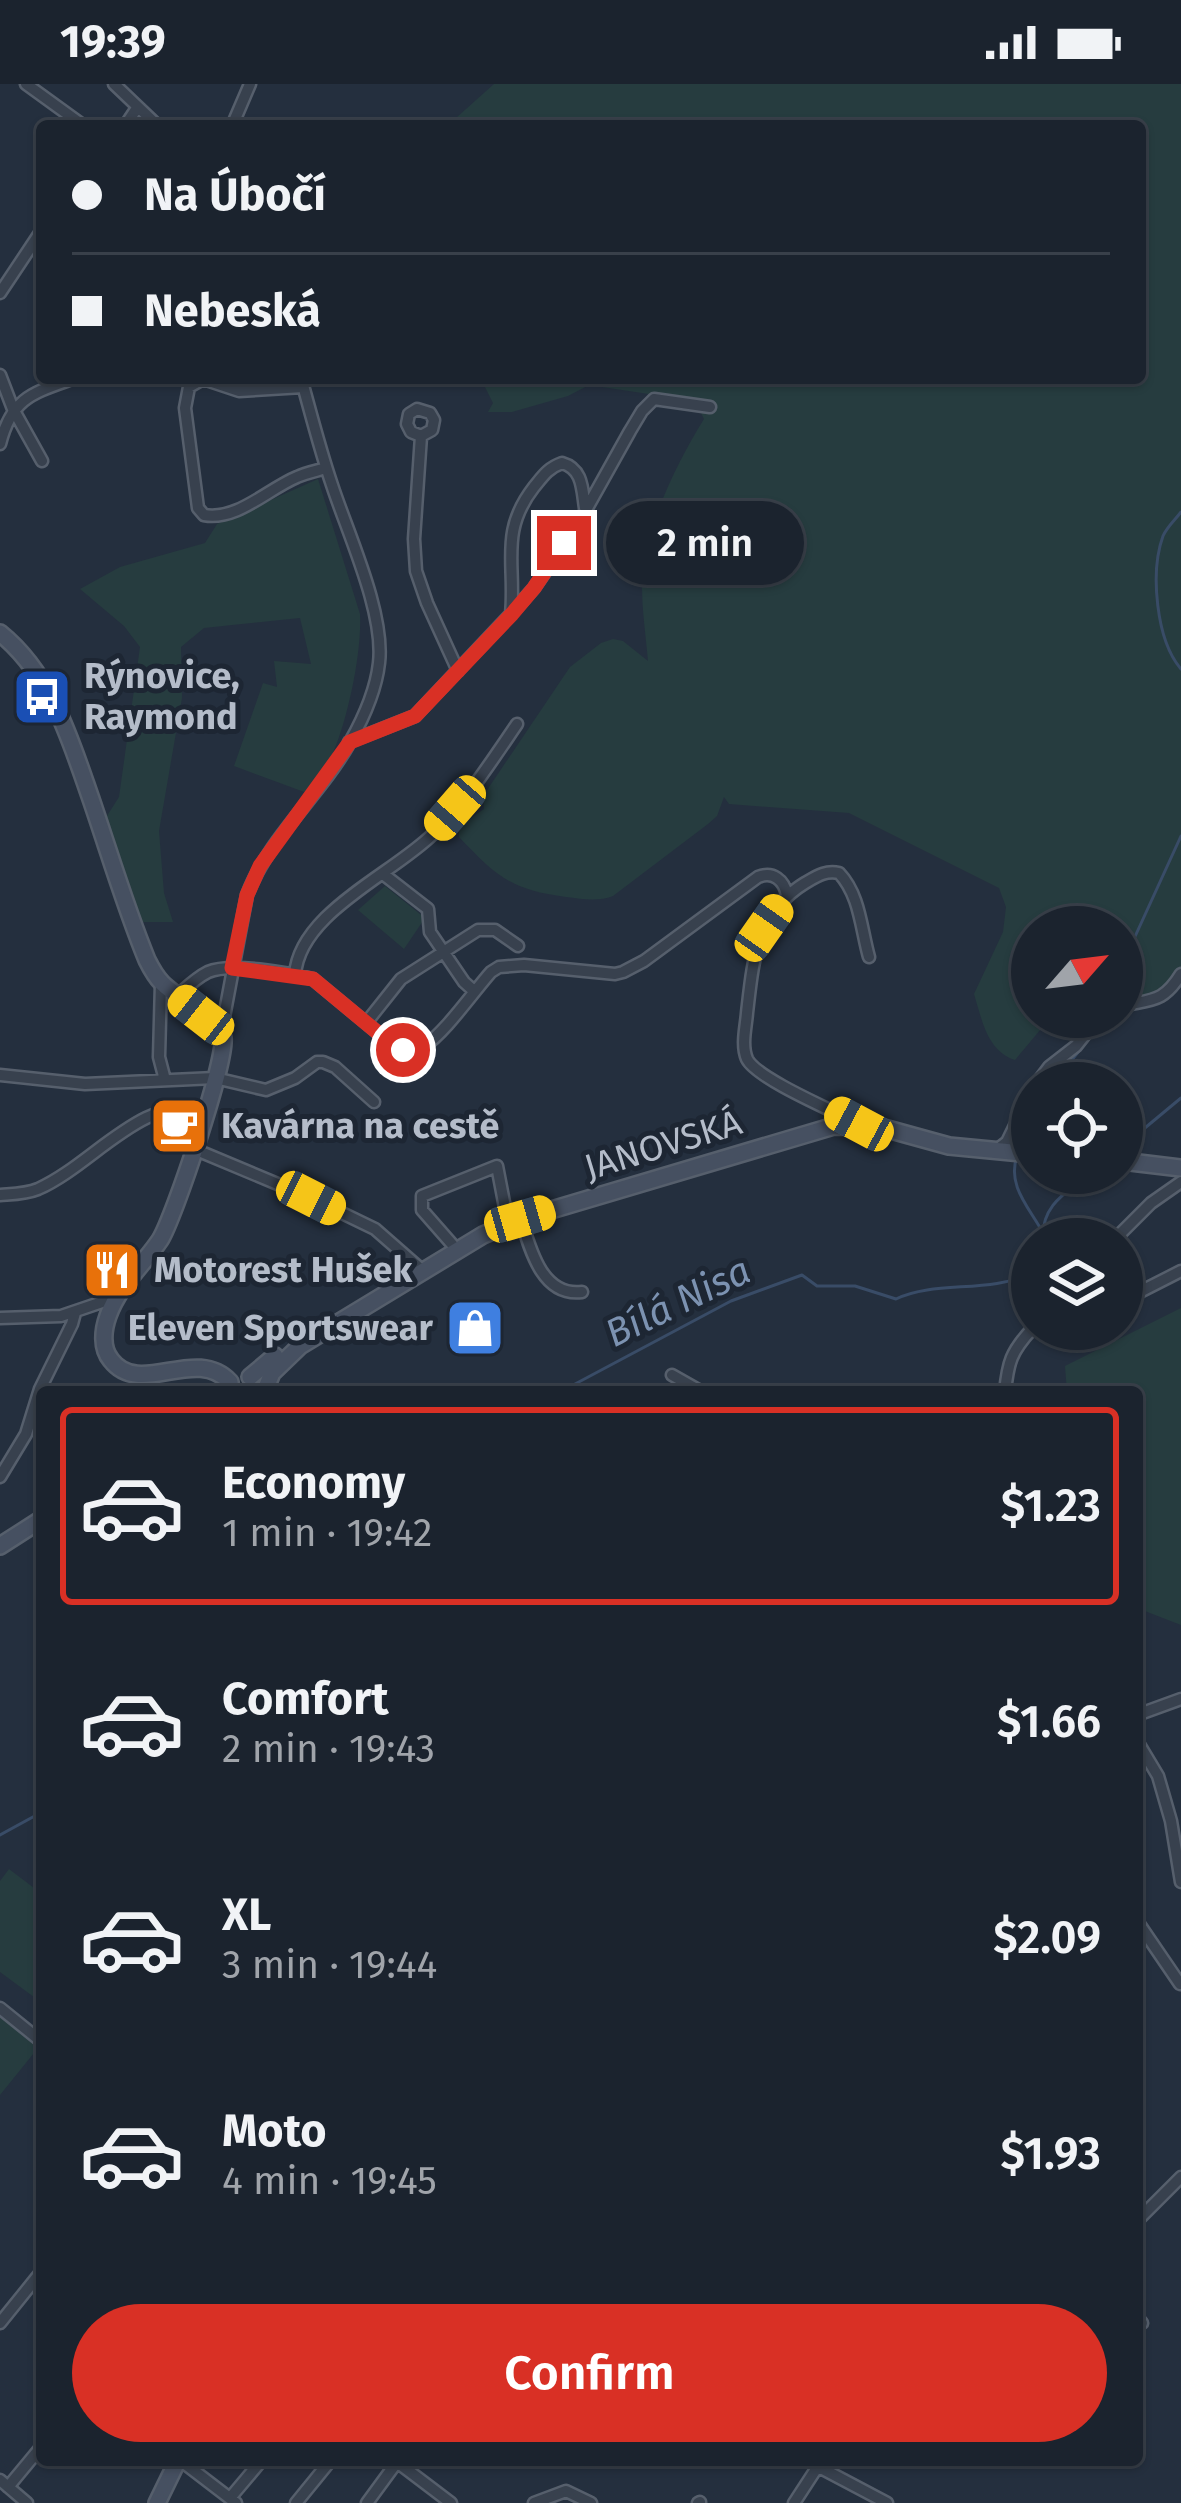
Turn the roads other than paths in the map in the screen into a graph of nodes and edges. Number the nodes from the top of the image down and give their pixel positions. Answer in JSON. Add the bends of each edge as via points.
{"nodes":[{"id":1,"x":26,"y":84,"type":"edge"},
{"id":2,"x":114,"y":84,"type":"edge"},
{"id":3,"x":250,"y":84,"type":"edge"},
{"id":4,"x":137,"y":108,"type":"junction"},
{"id":5,"x":76,"y":120,"type":"edge"},
{"id":6,"x":128,"y":120,"type":"edge"},
{"id":7,"x":151,"y":120,"type":"edge"},
{"id":8,"x":235,"y":120,"type":"edge"},
{"id":9,"x":36,"y":239,"type":"edge"},
{"id":10,"x":0,"y":293,"type":"edge"},
{"id":11,"x":0,"y":375,"type":"edge"},
{"id":12,"x":57,"y":384,"type":"edge"},
{"id":13,"x":194,"y":384,"type":"edge"},
{"id":14,"x":218,"y":384,"type":"edge"},
{"id":15,"x":288,"y":384,"type":"edge"},
{"id":16,"x":303,"y":384,"type":"edge"},
{"id":17,"x":710,"y":407,"type":"dead end"},
{"id":18,"x":13,"y":409,"type":"junction"},
{"id":19,"x":421,"y":436,"type":"dead end"},
{"id":20,"x":0,"y":444,"type":"edge"},
{"id":21,"x":42,"y":460,"type":"dead end"},
{"id":22,"x":326,"y":468,"type":"junction"},
{"id":23,"x":585,"y":511,"type":"junction"},
{"id":24,"x":512,"y":614,"type":"junction"},
{"id":25,"x":0,"y":633,"type":"edge"},
{"id":26,"x":458,"y":670,"type":"junction"},
{"id":27,"x":517,"y":724,"type":"dead end"},
{"id":28,"x":350,"y":742,"type":"junction"},
{"id":29,"x":382,"y":874,"type":"junction"},
{"id":30,"x":788,"y":895,"type":"junction"},
{"id":31,"x":518,"y":946,"type":"dead end"},
{"id":32,"x":443,"y":952,"type":"junction"},
{"id":33,"x":869,"y":957,"type":"dead end"},
{"id":34,"x":232,"y":968,"type":"junction"},
{"id":35,"x":1181,"y":974,"type":"edge"},
{"id":36,"x":295,"y":975,"type":"junction"},
{"id":37,"x":161,"y":983,"type":"junction"},
{"id":38,"x":474,"y":992,"type":"junction"},
{"id":39,"x":177,"y":996,"type":"junction"},
{"id":40,"x":1143,"y":1002,"type":"edge"},
{"id":41,"x":366,"y":1023,"type":"junction"},
{"id":42,"x":221,"y":1033,"type":"junction"},
{"id":43,"x":1082,"y":1038,"type":"edge"},
{"id":44,"x":1055,"y":1062,"type":"edge"},
{"id":45,"x":0,"y":1076,"type":"edge"},
{"id":46,"x":215,"y":1078,"type":"junction"},
{"id":47,"x":165,"y":1080,"type":"junction"},
{"id":48,"x":190,"y":1080,"type":"junction"},
{"id":49,"x":368,"y":1098,"type":"dead end"},
{"id":50,"x":184,"y":1105,"type":"junction"},
{"id":51,"x":206,"y":1107,"type":"junction"},
{"id":52,"x":859,"y":1124,"type":"junction"},
{"id":53,"x":194,"y":1149,"type":"junction"},
{"id":54,"x":1011,"y":1152,"type":"edge"},
{"id":55,"x":1143,"y":1163,"type":"edge"},
{"id":56,"x":1181,"y":1168,"type":"edge"},
{"id":57,"x":1181,"y":1182,"type":"edge"},
{"id":58,"x":0,"y":1195,"type":"edge"},
{"id":59,"x":1136,"y":1218,"type":"edge"},
{"id":60,"x":514,"y":1221,"type":"junction"},
{"id":61,"x":458,"y":1251,"type":"junction"},
{"id":62,"x":1181,"y":1271,"type":"edge"},
{"id":63,"x":424,"y":1272,"type":"junction"},
{"id":64,"x":1143,"y":1290,"type":"edge"},
{"id":65,"x":582,"y":1292,"type":"dead end"},
{"id":66,"x":117,"y":1297,"type":"junction"},
{"id":67,"x":75,"y":1313,"type":"junction"},
{"id":68,"x":0,"y":1318,"type":"edge"},
{"id":69,"x":336,"y":1324,"type":"junction"},
{"id":70,"x":1014,"y":1350,"type":"edge"},
{"id":71,"x":184,"y":1369,"type":"junction"},
{"id":72,"x":672,"y":1375,"type":"dead end"},
{"id":73,"x":249,"y":1377,"type":"junction"},
{"id":74,"x":41,"y":1386,"type":"edge"},
{"id":75,"x":230,"y":1386,"type":"edge"},
{"id":76,"x":234,"y":1386,"type":"edge"},
{"id":77,"x":264,"y":1386,"type":"edge"},
{"id":78,"x":268,"y":1386,"type":"edge"},
{"id":79,"x":691,"y":1386,"type":"edge"},
{"id":80,"x":1006,"y":1386,"type":"edge"},
{"id":81,"x":36,"y":1402,"type":"edge"},
{"id":82,"x":0,"y":1477,"type":"edge"},
{"id":83,"x":36,"y":1523,"type":"edge"},
{"id":84,"x":0,"y":1546,"type":"edge"},
{"id":85,"x":1181,"y":1699,"type":"edge"},
{"id":86,"x":1143,"y":1713,"type":"edge"},
{"id":87,"x":1143,"y":1752,"type":"edge"},
{"id":88,"x":1178,"y":1843,"type":"edge"},
{"id":89,"x":1181,"y":1882,"type":"edge"},
{"id":90,"x":1143,"y":1931,"type":"edge"},
{"id":91,"x":1180,"y":1984,"type":"edge"},
{"id":92,"x":0,"y":2008,"type":"edge"},
{"id":93,"x":36,"y":2037,"type":"edge"},
{"id":94,"x":1181,"y":2176,"type":"edge"},
{"id":95,"x":1143,"y":2215,"type":"edge"},
{"id":96,"x":36,"y":2278,"type":"edge"},
{"id":97,"x":0,"y":2323,"type":"edge"},
{"id":98,"x":36,"y":2452,"type":"edge"},
{"id":99,"x":176,"y":2466,"type":"edge"},
{"id":100,"x":187,"y":2466,"type":"edge"},
{"id":101,"x":258,"y":2466,"type":"edge"},
{"id":102,"x":326,"y":2466,"type":"edge"},
{"id":103,"x":392,"y":2466,"type":"edge"},
{"id":104,"x":402,"y":2466,"type":"edge"},
{"id":105,"x":819,"y":2466,"type":"edge"},
{"id":106,"x":825,"y":2466,"type":"edge"},
{"id":107,"x":4,"y":2484,"type":"edge"},
{"id":108,"x":233,"y":2501,"type":"edge"},
{"id":109,"x":802,"y":2501,"type":"edge"},
{"id":110,"x":28,"y":2503,"type":"edge"},
{"id":111,"x":157,"y":2503,"type":"edge"},
{"id":112,"x":296,"y":2503,"type":"edge"},
{"id":113,"x":367,"y":2503,"type":"edge"},
{"id":114,"x":452,"y":2503,"type":"edge"},
{"id":115,"x":534,"y":2503,"type":"edge"},
{"id":116,"x":590,"y":2503,"type":"edge"},
{"id":117,"x":887,"y":2503,"type":"edge"}],
"edges":[{"from":1,"to":5,"type":"street"},
{"from":2,"to":4,"type":"street"},
{"from":3,"to":8,"type":"street"},
{"from":4,"to":6,"type":"street"},
{"from":4,"to":7,"type":"street"},
{"from":9,"to":10,"type":"street"},
{"from":11,"to":18,"type":"street"},
{"from":12,"to":18,"type":"street"},
{"from":13,"to":22,"type":"street","via":[[185,408],[204,515],[217,518]]},
{"from":14,"to":15,"type":"street","via":[[239,391]]},
{"from":16,"to":22,"type":"street"},
{"from":17,"to":23,"type":"street","via":[[654,399]]},
{"from":18,"to":20,"type":"street"},
{"from":18,"to":21,"type":"street"},
{"from":19,"to":26,"type":"street","via":[[416,571]]},
{"from":22,"to":28,"type":"street","via":[[376,615],[379,663]]},
{"from":23,"to":24,"type":"street"},
{"from":23,"to":24,"type":"street","via":[[578,474],[562,464],[521,503],[511,548]]},
{"from":24,"to":26,"type":"street"},
{"from":25,"to":37,"type":"street","via":[[56,705]]},
{"from":26,"to":28,"type":"street","via":[[415,716]]},
{"from":27,"to":29,"type":"street","via":[[433,835]]},
{"from":28,"to":34,"type":"street","via":[[260,866]]},
{"from":29,"to":32,"type":"street","via":[[428,909],[428,930]]},
{"from":29,"to":36,"type":"street","via":[[330,914],[299,951]]},
{"from":30,"to":33,"type":"street","via":[[826,872],[839,873]]},
{"from":30,"to":38,"type":"street","via":[[778,877],[764,875],[632,969],[505,966]]},
{"from":30,"to":52,"type":"street","via":[[754,953],[746,1057],[766,1077]]},
{"from":31,"to":32,"type":"street","via":[[486,929]]},
{"from":32,"to":38,"type":"street"},
{"from":32,"to":41,"type":"street","via":[[401,980]]},
{"from":34,"to":36,"type":"street"},
{"from":34,"to":39,"type":"street","via":[[206,973]]},
{"from":34,"to":42,"type":"street"},
{"from":35,"to":40,"type":"street","via":[[1167,993]]},
{"from":36,"to":41,"type":"street","via":[[313,979]]},
{"from":37,"to":39,"type":"street"},
{"from":37,"to":47,"type":"street"},
{"from":38,"to":41,"type":"street","via":[[422,1048],[395,1047]]},
{"from":39,"to":42,"type":"street"},
{"from":42,"to":46,"type":"street"},
{"from":43,"to":44,"type":"street"},
{"from":45,"to":47,"type":"street"},
{"from":46,"to":48,"type":"street"},
{"from":46,"to":49,"type":"street","via":[[266,1090],[323,1062]]},
{"from":46,"to":51,"type":"street"},
{"from":47,"to":48,"type":"street"},
{"from":48,"to":50,"type":"street"},
{"from":50,"to":51,"type":"street"},
{"from":50,"to":58,"type":"street","via":[[125,1128],[33,1192]]},
{"from":51,"to":53,"type":"street"},
{"from":52,"to":54,"type":"street","name":"JANOVSKÁ"},
{"from":52,"to":60,"type":"street","name":"JANOVSKÁ"},
{"from":53,"to":63,"type":"street","via":[[375,1229]]},
{"from":53,"to":66,"type":"street","via":[[162,1236]]},
{"from":55,"to":56,"type":"street"},
{"from":57,"to":59,"type":"street"},
{"from":60,"to":61,"type":"street","name":"JANOVSKÁ"},
{"from":60,"to":61,"type":"street","via":[[497,1166],[422,1196],[422,1210]]},
{"from":60,"to":65,"type":"street","via":[[547,1279],[568,1294]]},
{"from":61,"to":63,"type":"street","name":"JANOVSKÁ"},
{"from":62,"to":64,"type":"street"},
{"from":63,"to":69,"type":"street","name":"JANOVSKÁ"},
{"from":66,"to":67,"type":"street"},
{"from":66,"to":71,"type":"street","via":[[104,1335],[112,1363],[139,1375]]},
{"from":67,"to":68,"type":"street"},
{"from":67,"to":74,"type":"street"},
{"from":69,"to":73,"type":"street","name":"JANOVSKÁ","via":[[289,1345]]},
{"from":69,"to":78,"type":"street","name":"JANOVSKÁ","via":[[288,1356]]},
{"from":70,"to":80,"type":"street"},
{"from":71,"to":73,"type":"street","via":[[216,1363]]},
{"from":71,"to":75,"type":"street","via":[[217,1371]]},
{"from":72,"to":79,"type":"street"},
{"from":73,"to":76,"type":"street","name":"JANOVSKÁ"},
{"from":73,"to":77,"type":"street"},
{"from":81,"to":82,"type":"street"},
{"from":83,"to":84,"type":"street"},
{"from":85,"to":86,"type":"street"},
{"from":87,"to":88,"type":"street"},
{"from":88,"to":89,"type":"street"},
{"from":90,"to":91,"type":"street"},
{"from":92,"to":93,"type":"street"},
{"from":94,"to":95,"type":"street"},
{"from":96,"to":97,"type":"street"},
{"from":98,"to":107,"type":"street"},
{"from":99,"to":111,"type":"street"},
{"from":100,"to":108,"type":"street"},
{"from":101,"to":108,"type":"street"},
{"from":102,"to":112,"type":"street"},
{"from":103,"to":113,"type":"street"},
{"from":104,"to":114,"type":"street"},
{"from":105,"to":109,"type":"street"},
{"from":106,"to":117,"type":"street"},
{"from":107,"to":110,"type":"street"},
{"from":115,"to":116,"type":"street","via":[[562,2491]]}]}
